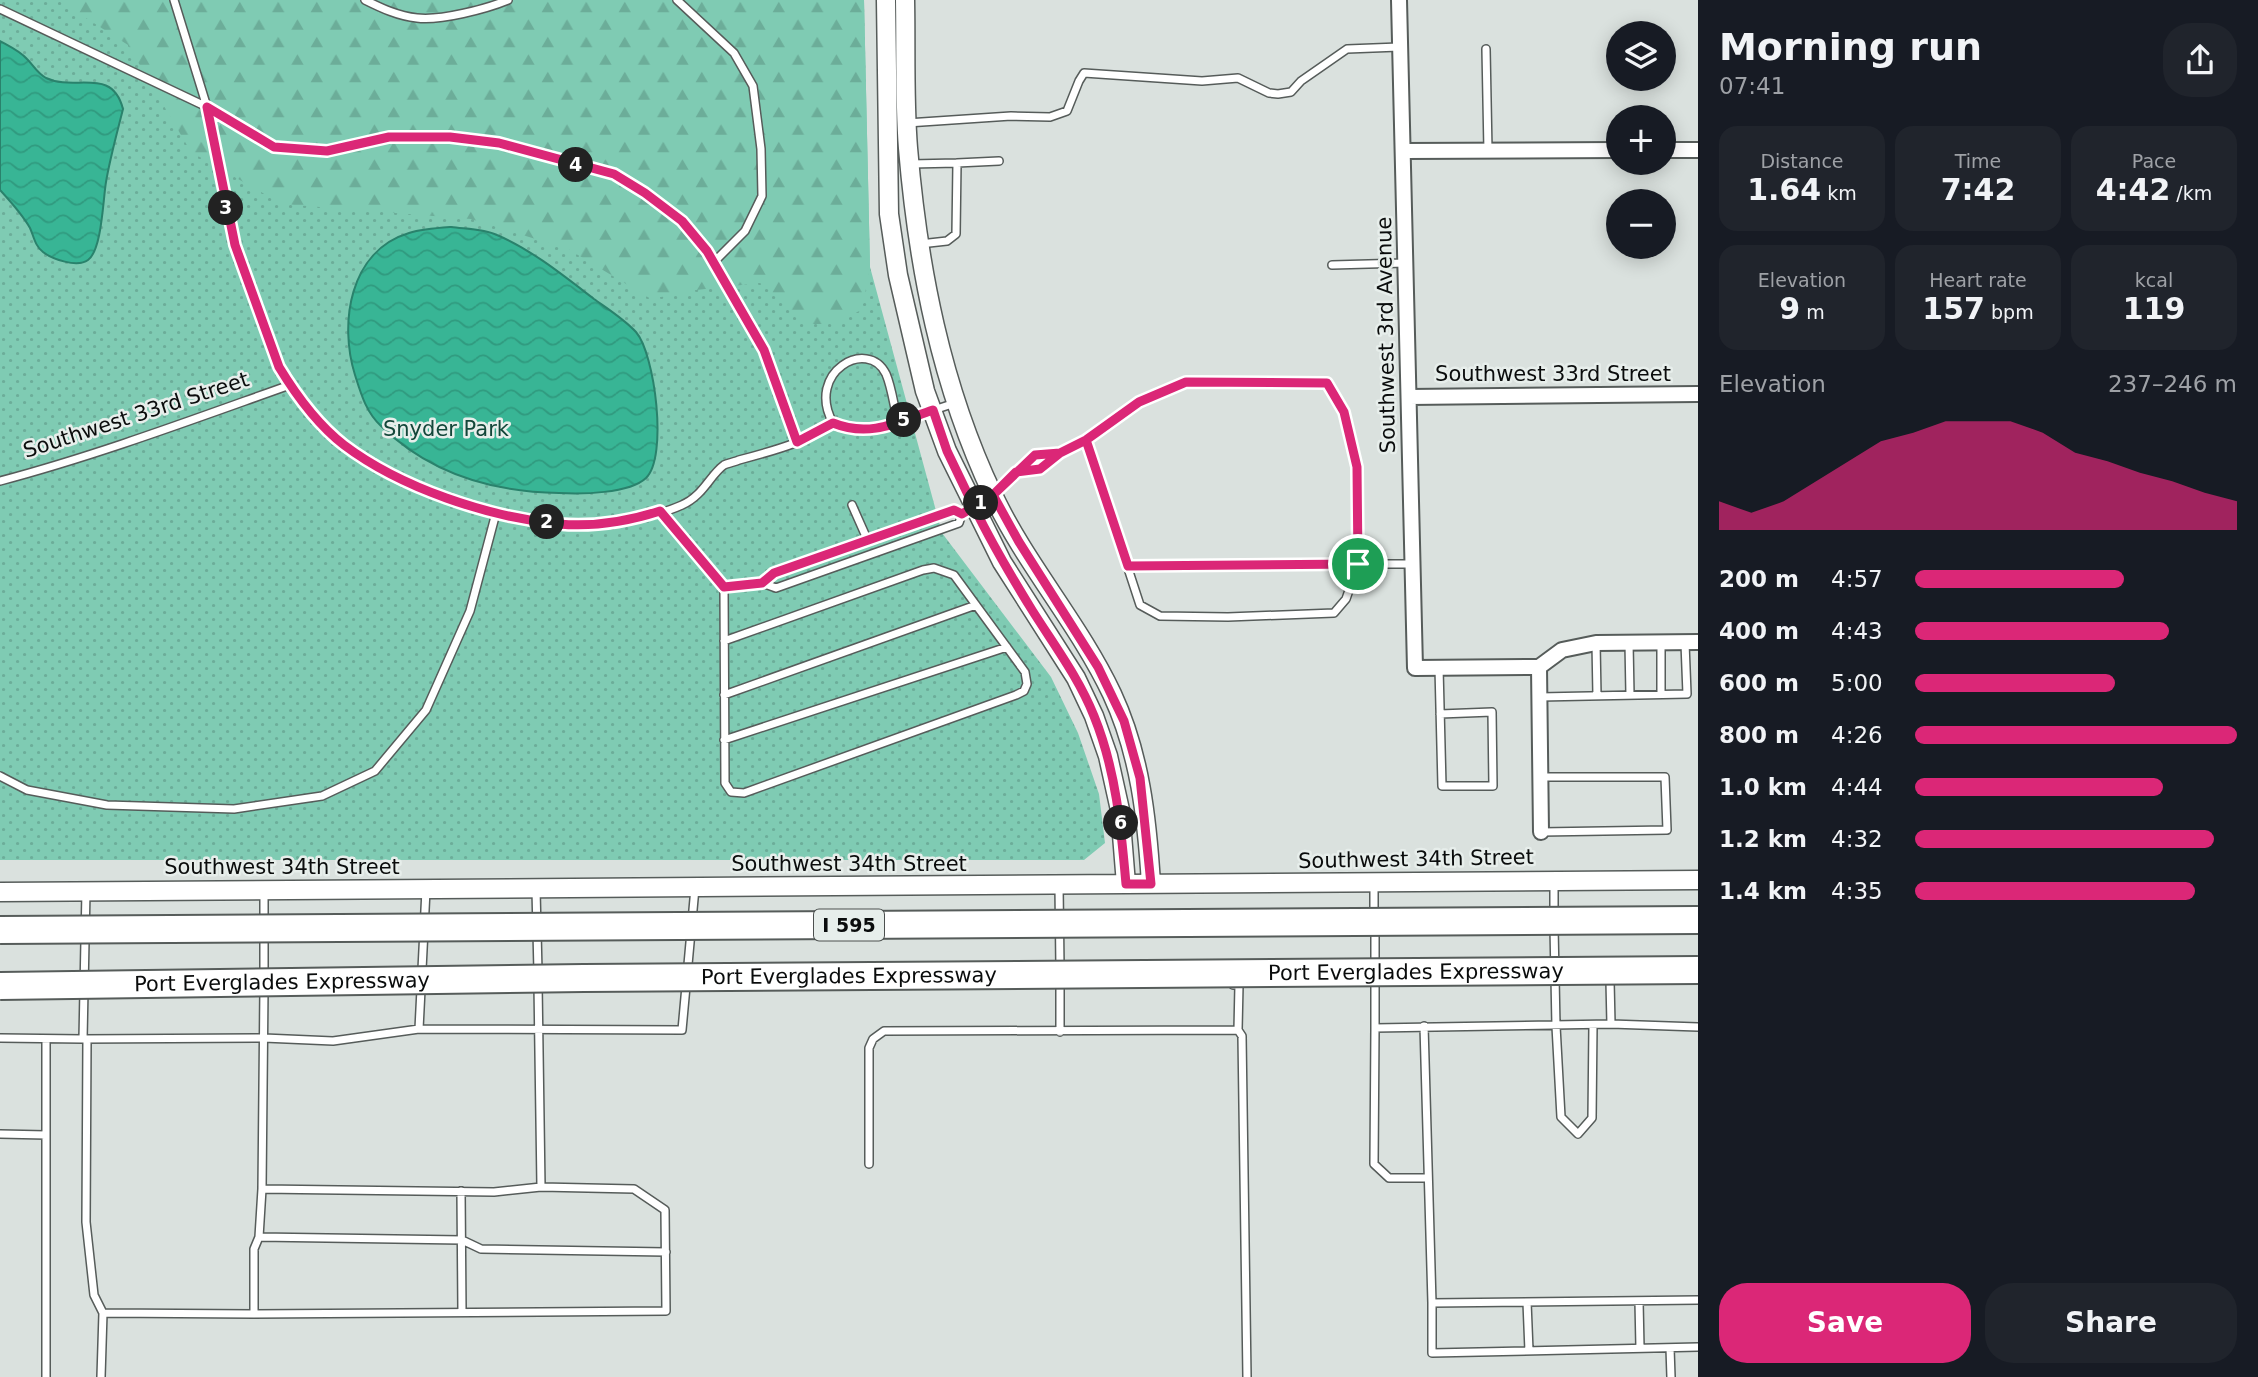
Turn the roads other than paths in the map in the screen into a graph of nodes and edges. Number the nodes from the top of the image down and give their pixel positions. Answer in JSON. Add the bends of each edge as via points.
{"nodes":[{"id":1,"x":174,"y":0,"type":"edge"},
{"id":2,"x":365,"y":0,"type":"edge"},
{"id":3,"x":508,"y":0,"type":"edge"},
{"id":4,"x":677,"y":0,"type":"edge"},
{"id":5,"x":886,"y":0,"type":"edge"},
{"id":6,"x":905,"y":0,"type":"edge"},
{"id":7,"x":1399,"y":0,"type":"edge"},
{"id":8,"x":0,"y":9,"type":"edge"},
{"id":9,"x":1400,"y":47,"type":"junction"},
{"id":10,"x":1486,"y":49,"type":"dead end"},
{"id":11,"x":207,"y":107,"type":"junction"},
{"id":12,"x":907,"y":123,"type":"junction"},
{"id":13,"x":1606,"y":150,"type":"edge"},
{"id":14,"x":1676,"y":150,"type":"edge"},
{"id":15,"x":1698,"y":150,"type":"edge"},
{"id":16,"x":1403,"y":151,"type":"junction"},
{"id":17,"x":1488,"y":151,"type":"junction"},
{"id":18,"x":999,"y":161,"type":"dead end"},
{"id":19,"x":957,"y":163,"type":"junction"},
{"id":20,"x":910,"y":164,"type":"junction"},
{"id":21,"x":919,"y":244,"type":"junction"},
{"id":22,"x":714,"y":262,"type":"junction"},
{"id":23,"x":1406,"y":263,"type":"junction"},
{"id":24,"x":1332,"y":265,"type":"dead end"},
{"id":25,"x":290,"y":385,"type":"junction"},
{"id":26,"x":1698,"y":394,"type":"edge"},
{"id":27,"x":1409,"y":397,"type":"junction"},
{"id":28,"x":956,"y":402,"type":"junction"},
{"id":29,"x":933,"y":410,"type":"junction"},
{"id":30,"x":898,"y":422,"type":"junction"},
{"id":31,"x":833,"y":423,"type":"junction"},
{"id":32,"x":1086,"y":440,"type":"junction"},
{"id":33,"x":797,"y":442,"type":"junction"},
{"id":34,"x":1060,"y":453,"type":"junction"},
{"id":35,"x":1016,"y":472,"type":"junction"},
{"id":36,"x":0,"y":481,"type":"edge"},
{"id":37,"x":993,"y":495,"type":"junction"},
{"id":38,"x":852,"y":505,"type":"dead end"},
{"id":39,"x":968,"y":510,"type":"junction"},
{"id":40,"x":660,"y":511,"type":"junction"},
{"id":41,"x":496,"y":513,"type":"junction"},
{"id":42,"x":867,"y":541,"type":"junction"},
{"id":43,"x":1358,"y":564,"type":"junction"},
{"id":44,"x":1412,"y":564,"type":"junction"},
{"id":45,"x":1128,"y":566,"type":"junction"},
{"id":46,"x":762,"y":583,"type":"junction"},
{"id":47,"x":724,"y":587,"type":"junction"},
{"id":48,"x":976,"y":606,"type":"junction"},
{"id":49,"x":724,"y":641,"type":"junction"},
{"id":50,"x":1692,"y":642,"type":"edge"},
{"id":51,"x":1596,"y":643,"type":"junction"},
{"id":52,"x":1629,"y":643,"type":"junction"},
{"id":53,"x":1661,"y":643,"type":"junction"},
{"id":54,"x":1007,"y":647,"type":"junction"},
{"id":55,"x":1539,"y":667,"type":"junction"},
{"id":56,"x":1438,"y":668,"type":"junction"},
{"id":57,"x":724,"y":695,"type":"junction"},
{"id":58,"x":1630,"y":695,"type":"junction"},
{"id":59,"x":1661,"y":695,"type":"junction"},
{"id":60,"x":1597,"y":696,"type":"junction"},
{"id":61,"x":1540,"y":697,"type":"junction"},
{"id":62,"x":1440,"y":714,"type":"junction"},
{"id":63,"x":724,"y":740,"type":"junction"},
{"id":64,"x":0,"y":776,"type":"edge"},
{"id":65,"x":1540,"y":777,"type":"junction"},
{"id":66,"x":1541,"y":832,"type":"joint"},
{"id":67,"x":1698,"y":880,"type":"edge"},
{"id":68,"x":1554,"y":881,"type":"junction"},
{"id":69,"x":1374,"y":883,"type":"junction"},
{"id":70,"x":1126,"y":884,"type":"junction"},
{"id":71,"x":1151,"y":884,"type":"junction"},
{"id":72,"x":1059,"y":885,"type":"junction"},
{"id":73,"x":695,"y":887,"type":"junction"},
{"id":74,"x":426,"y":888,"type":"junction"},
{"id":75,"x":536,"y":888,"type":"junction"},
{"id":76,"x":264,"y":889,"type":"junction"},
{"id":77,"x":86,"y":891,"type":"junction"},
{"id":78,"x":0,"y":892,"type":"edge"},
{"id":79,"x":1698,"y":920,"type":"edge"},
{"id":80,"x":0,"y":930,"type":"edge"},
{"id":81,"x":1698,"y":970,"type":"edge"},
{"id":82,"x":1610,"y":981,"type":"dead end"},
{"id":83,"x":1225,"y":985,"type":"dead end"},
{"id":84,"x":0,"y":986,"type":"edge"},
{"id":85,"x":1060,"y":986,"type":"junction"},
{"id":86,"x":1073,"y":986,"type":"dead end"},
{"id":87,"x":1611,"y":1024,"type":"junction"},
{"id":88,"x":1593,"y":1025,"type":"junction"},
{"id":89,"x":1424,"y":1026,"type":"junction"},
{"id":90,"x":1556,"y":1026,"type":"junction"},
{"id":91,"x":1698,"y":1027,"type":"edge"},
{"id":92,"x":1375,"y":1028,"type":"junction"},
{"id":93,"x":419,"y":1029,"type":"junction"},
{"id":94,"x":1238,"y":1030,"type":"junction"},
{"id":95,"x":539,"y":1031,"type":"junction"},
{"id":96,"x":1060,"y":1032,"type":"junction"},
{"id":97,"x":0,"y":1038,"type":"edge"},
{"id":98,"x":264,"y":1038,"type":"junction"},
{"id":99,"x":46,"y":1039,"type":"junction"},
{"id":100,"x":85,"y":1039,"type":"junction"},
{"id":101,"x":0,"y":1134,"type":"edge"},
{"id":102,"x":46,"y":1135,"type":"junction"},
{"id":103,"x":869,"y":1164,"type":"dead end"},
{"id":104,"x":1427,"y":1178,"type":"junction"},
{"id":105,"x":541,"y":1187,"type":"junction"},
{"id":106,"x":262,"y":1189,"type":"junction"},
{"id":107,"x":461,"y":1191,"type":"junction"},
{"id":108,"x":259,"y":1237,"type":"junction"},
{"id":109,"x":462,"y":1240,"type":"junction"},
{"id":110,"x":666,"y":1252,"type":"junction"},
{"id":111,"x":1698,"y":1300,"type":"edge"},
{"id":112,"x":1639,"y":1301,"type":"junction"},
{"id":113,"x":1527,"y":1302,"type":"junction"},
{"id":114,"x":1432,"y":1303,"type":"junction"},
{"id":115,"x":463,"y":1312,"type":"junction"},
{"id":116,"x":103,"y":1313,"type":"junction"},
{"id":117,"x":254,"y":1314,"type":"junction"},
{"id":118,"x":1698,"y":1347,"type":"edge"},
{"id":119,"x":1640,"y":1348,"type":"junction"},
{"id":120,"x":1670,"y":1348,"type":"junction"},
{"id":121,"x":1529,"y":1351,"type":"junction"},
{"id":122,"x":46,"y":1377,"type":"edge"},
{"id":123,"x":101,"y":1377,"type":"edge"},
{"id":124,"x":1247,"y":1377,"type":"edge"},
{"id":125,"x":1671,"y":1377,"type":"edge"}],
"edges":[{"from":1,"to":11,"type":"lane"},
{"from":2,"to":3,"type":"lane","via":[[418,18],[461,13]]},
{"from":4,"to":22,"type":"lane","via":[[734,53],[753,86],[762,196],[745,230]]},
{"from":5,"to":29,"type":"street","via":[[889,214],[910,335]]},
{"from":6,"to":12,"type":"street"},
{"from":7,"to":9,"type":"street","name":"Southwest 3rd Avenue"},
{"from":8,"to":11,"type":"lane"},
{"from":9,"to":12,"type":"lane","via":[[1347,49],[1292,92],[1269,93],[1238,78],[1202,81],[1084,73],[1067,111],[1050,117]]},
{"from":9,"to":16,"type":"street","name":"Southwest 3rd Avenue"},
{"from":10,"to":17,"type":"lane"},
{"from":11,"to":22,"type":"lane","via":[[274,147],[327,151],[389,137],[450,137],[499,143],[614,174],[682,221]]},
{"from":11,"to":25,"type":"lane","via":[[235,245],[279,367]]},
{"from":12,"to":20,"type":"street"},
{"from":13,"to":17,"type":"street"},
{"from":14,"to":15,"type":"street"},
{"from":16,"to":17,"type":"street"},
{"from":16,"to":23,"type":"street","name":"Southwest 3rd Avenue"},
{"from":18,"to":19,"type":"lane"},
{"from":19,"to":20,"type":"lane"},
{"from":19,"to":21,"type":"lane","via":[[956,234],[947,241]]},
{"from":20,"to":21,"type":"street"},
{"from":21,"to":28,"type":"street"},
{"from":22,"to":33,"type":"lane","via":[[764,350]]},
{"from":23,"to":24,"type":"lane"},
{"from":23,"to":27,"type":"street","name":"Southwest 3rd Avenue"},
{"from":25,"to":36,"type":"lane","name":"Southwest 33rd Street"},
{"from":25,"to":41,"type":"lane","via":[[319,422],[377,466],[435,494]]},
{"from":26,"to":27,"type":"street","name":"Southwest 33rd Street"},
{"from":27,"to":44,"type":"street","name":"Southwest 3rd Avenue"},
{"from":28,"to":29,"type":"lane"},
{"from":28,"to":37,"type":"street"},
{"from":29,"to":30,"type":"lane"},
{"from":29,"to":39,"type":"street"},
{"from":30,"to":31,"type":"lane","via":[[873,430]]},
{"from":30,"to":31,"type":"lane","via":[[885,373],[876,363],[862,359],[836,368],[828,381],[825,399]]},
{"from":31,"to":33,"type":"lane"},
{"from":32,"to":34,"type":"lane"},
{"from":32,"to":43,"type":"lane","via":[[1139,402],[1186,382],[1327,383],[1344,412],[1357,467]]},
{"from":32,"to":45,"type":"lane"},
{"from":33,"to":40,"type":"lane","via":[[724,465],[705,489],[683,505]]},
{"from":34,"to":35,"type":"lane","via":[[1040,469]]},
{"from":34,"to":35,"type":"lane","via":[[1035,455]]},
{"from":35,"to":37,"type":"lane"},
{"from":37,"to":39,"type":"lane"},
{"from":37,"to":71,"type":"street","via":[[1098,667],[1124,721],[1140,778]]},
{"from":38,"to":42,"type":"lane"},
{"from":39,"to":42,"type":"lane","via":[[954,510]]},
{"from":39,"to":46,"type":"lane","via":[[959,523],[776,588]]},
{"from":39,"to":70,"type":"street","via":[[1076,678],[1094,716],[1120,810]]},
{"from":40,"to":41,"type":"lane","via":[[604,522],[560,524]]},
{"from":40,"to":47,"type":"lane"},
{"from":41,"to":64,"type":"lane","via":[[470,611],[426,710],[375,771],[322,796],[234,809],[107,805],[27,790]]},
{"from":42,"to":46,"type":"lane","via":[[774,573]]},
{"from":43,"to":44,"type":"lane"},
{"from":43,"to":45,"type":"lane"},
{"from":43,"to":45,"type":"lane","via":[[1346,599],[1334,612],[1228,617],[1160,616],[1140,606]]},
{"from":44,"to":56,"type":"street","name":"Southwest 3rd Avenue","via":[[1415,668]]},
{"from":46,"to":47,"type":"lane"},
{"from":47,"to":49,"type":"lane"},
{"from":48,"to":49,"type":"lane","via":[[954,575],[923,569]]},
{"from":48,"to":54,"type":"lane"},
{"from":48,"to":57,"type":"lane"},
{"from":49,"to":57,"type":"lane"},
{"from":50,"to":53,"type":"street"},
{"from":50,"to":59,"type":"lane","via":[[1687,695]]},
{"from":51,"to":52,"type":"street"},
{"from":51,"to":55,"type":"street","via":[[1562,650]]},
{"from":51,"to":60,"type":"lane"},
{"from":52,"to":53,"type":"street"},
{"from":52,"to":58,"type":"lane"},
{"from":53,"to":59,"type":"lane"},
{"from":54,"to":63,"type":"lane"},
{"from":54,"to":63,"type":"lane","via":[[1025,672],[1024,691],[744,793],[727,789]]},
{"from":55,"to":56,"type":"street"},
{"from":55,"to":61,"type":"street"},
{"from":56,"to":62,"type":"lane"},
{"from":57,"to":63,"type":"lane"},
{"from":58,"to":59,"type":"lane"},
{"from":58,"to":60,"type":"lane"},
{"from":60,"to":61,"type":"lane"},
{"from":61,"to":65,"type":"street"},
{"from":62,"to":62,"type":"lane","via":[[1442,786],[1493,786],[1492,712]]},
{"from":65,"to":66,"type":"street"},
{"from":65,"to":66,"type":"lane","via":[[1665,777],[1667,830]]},
{"from":67,"to":68,"type":"street","name":"Southwest 34th Street"},
{"from":68,"to":69,"type":"street","name":"Southwest 34th Street"},
{"from":68,"to":90,"type":"lane"},
{"from":69,"to":71,"type":"street","name":"Southwest 34th Street"},
{"from":69,"to":92,"type":"lane"},
{"from":70,"to":71,"type":"street","name":"Southwest 34th Street"},
{"from":70,"to":72,"type":"street","name":"Southwest 34th Street"},
{"from":72,"to":73,"type":"street","name":"Southwest 34th Street"},
{"from":72,"to":85,"type":"lane"},
{"from":73,"to":75,"type":"street","name":"Southwest 34th Street"},
{"from":73,"to":95,"type":"lane","via":[[682,1030]]},
{"from":74,"to":75,"type":"street","name":"Southwest 34th Street"},
{"from":74,"to":76,"type":"street","name":"Southwest 34th Street"},
{"from":74,"to":93,"type":"lane"},
{"from":75,"to":95,"type":"lane"},
{"from":76,"to":77,"type":"street","name":"Southwest 34th Street"},
{"from":76,"to":98,"type":"lane"},
{"from":77,"to":78,"type":"street","name":"Southwest 34th Street"},
{"from":77,"to":100,"type":"lane"},
{"from":79,"to":80,"type":"highway","number":"I 595","bridge":true},
{"from":81,"to":84,"type":"highway","name":"Port Everglades Expressway","bridge":true},
{"from":82,"to":87,"type":"lane"},
{"from":83,"to":94,"type":"lane","via":[[1239,985]]},
{"from":85,"to":86,"type":"lane"},
{"from":85,"to":96,"type":"lane"},
{"from":87,"to":88,"type":"lane"},
{"from":87,"to":91,"type":"lane"},
{"from":88,"to":90,"type":"lane"},
{"from":88,"to":90,"type":"lane","via":[[1592,1118],[1578,1134],[1561,1117]]},
{"from":89,"to":90,"type":"lane"},
{"from":89,"to":92,"type":"lane"},
{"from":89,"to":104,"type":"lane"},
{"from":92,"to":104,"type":"lane","via":[[1374,1164],[1389,1178]]},
{"from":93,"to":95,"type":"lane"},
{"from":93,"to":98,"type":"lane","via":[[333,1041]]},
{"from":94,"to":96,"type":"lane"},
{"from":94,"to":124,"type":"lane","via":[[1242,1037]]},
{"from":95,"to":105,"type":"lane"},
{"from":96,"to":103,"type":"lane","via":[[884,1031],[869,1048]]},
{"from":97,"to":99,"type":"lane"},
{"from":98,"to":100,"type":"lane"},
{"from":98,"to":106,"type":"lane"},
{"from":99,"to":100,"type":"lane"},
{"from":99,"to":102,"type":"lane"},
{"from":100,"to":116,"type":"lane","via":[[86,1222],[94,1295]]},
{"from":101,"to":102,"type":"lane"},
{"from":102,"to":122,"type":"lane"},
{"from":104,"to":114,"type":"lane"},
{"from":105,"to":107,"type":"lane"},
{"from":105,"to":110,"type":"lane","via":[[635,1189],[665,1210]]},
{"from":106,"to":107,"type":"lane"},
{"from":106,"to":108,"type":"lane"},
{"from":107,"to":109,"type":"lane"},
{"from":108,"to":109,"type":"lane"},
{"from":108,"to":117,"type":"lane","via":[[254,1249]]},
{"from":109,"to":110,"type":"lane","via":[[481,1249]]},
{"from":109,"to":115,"type":"lane"},
{"from":110,"to":115,"type":"lane","via":[[666,1311]]},
{"from":111,"to":112,"type":"lane"},
{"from":112,"to":113,"type":"lane"},
{"from":112,"to":119,"type":"lane"},
{"from":113,"to":114,"type":"lane"},
{"from":113,"to":121,"type":"lane"},
{"from":114,"to":121,"type":"lane","via":[[1432,1353]]},
{"from":115,"to":117,"type":"lane"},
{"from":116,"to":117,"type":"lane"},
{"from":116,"to":123,"type":"lane"},
{"from":118,"to":120,"type":"lane"},
{"from":119,"to":120,"type":"lane"},
{"from":119,"to":121,"type":"lane"},
{"from":120,"to":125,"type":"lane"}]}
